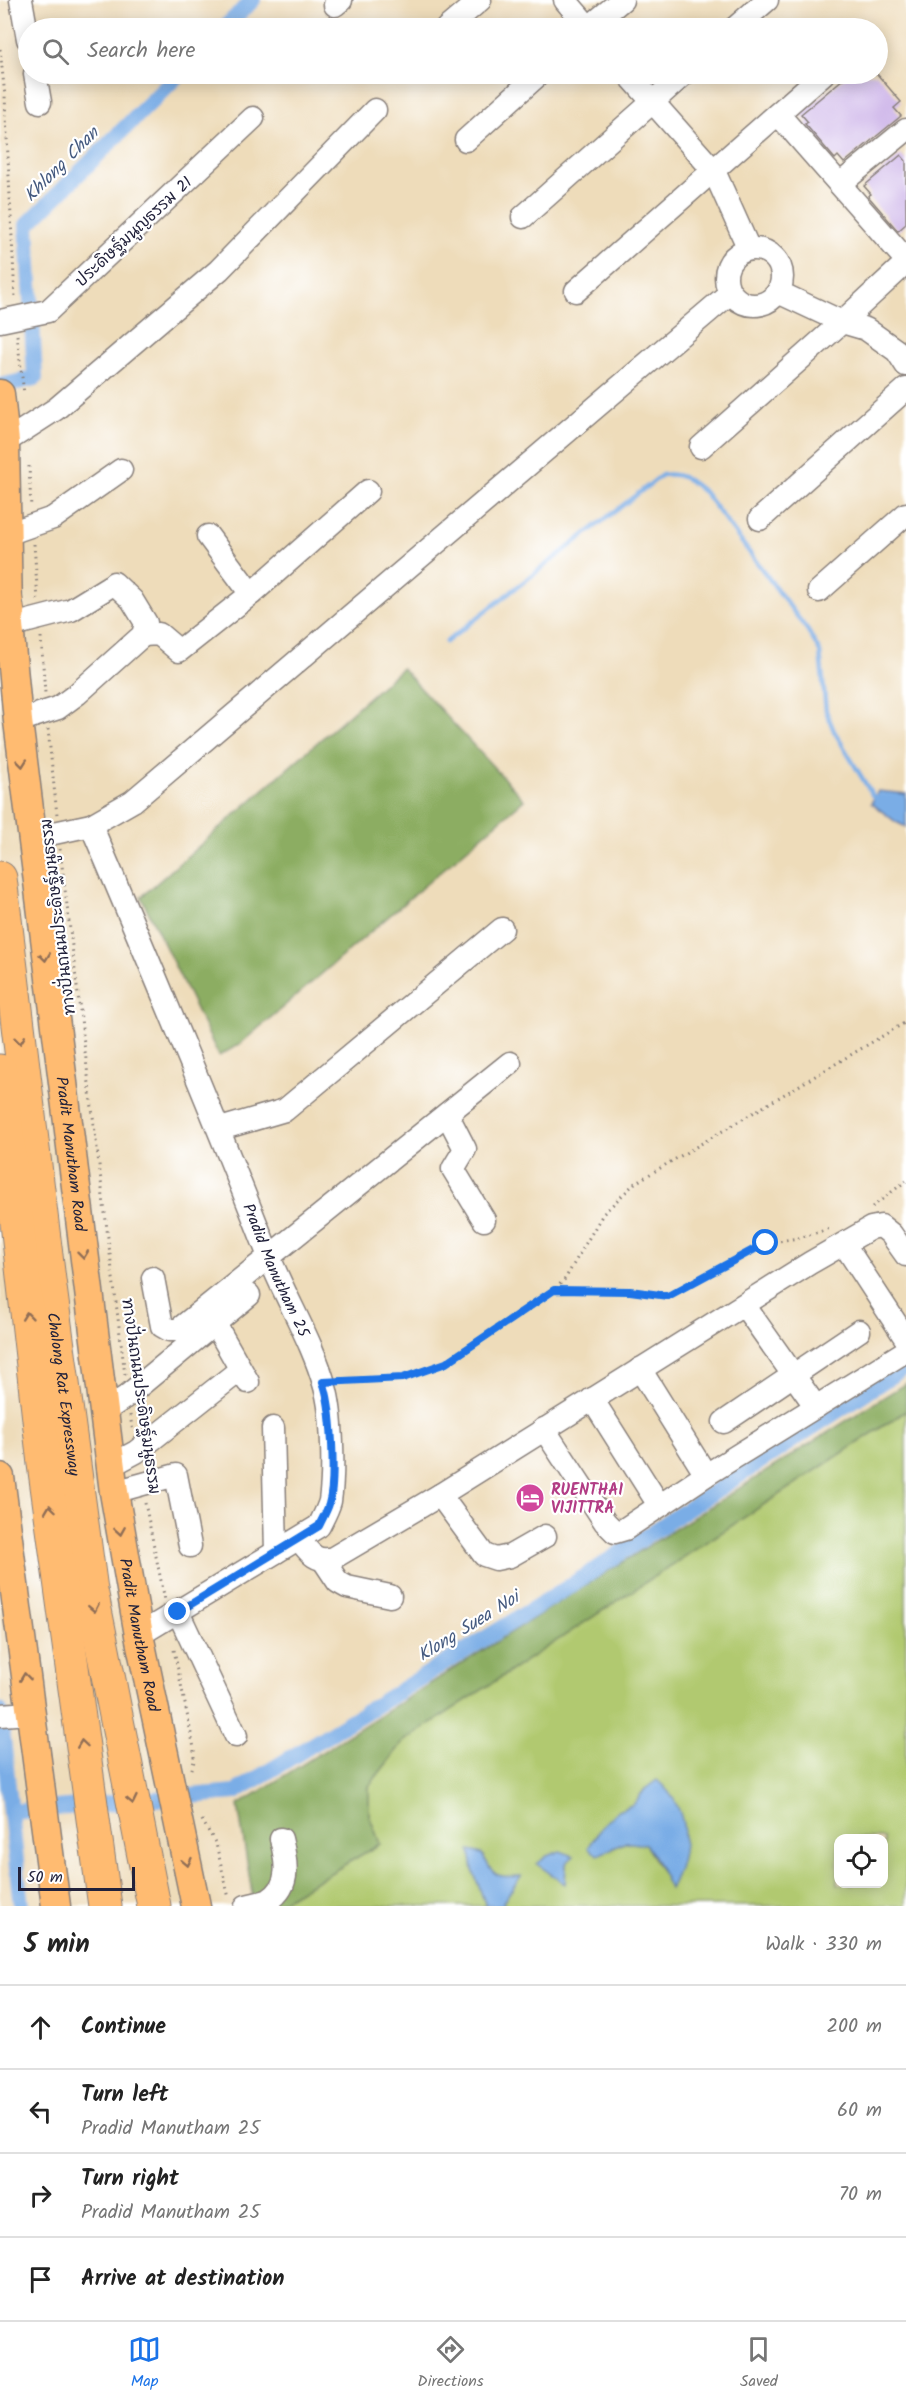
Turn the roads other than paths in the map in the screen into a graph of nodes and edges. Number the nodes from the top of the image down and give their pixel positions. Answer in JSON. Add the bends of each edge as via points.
{"nodes":[{"id":1,"x":21,"y":0,"type":"edge"},
{"id":2,"x":480,"y":0,"type":"edge"},
{"id":3,"x":565,"y":0,"type":"edge"},
{"id":4,"x":622,"y":0,"type":"edge"},
{"id":5,"x":767,"y":0,"type":"edge"},
{"id":6,"x":24,"y":18,"type":"edge"},
{"id":7,"x":459,"y":18,"type":"edge"},
{"id":8,"x":580,"y":18,"type":"edge"},
{"id":9,"x":601,"y":18,"type":"edge"},
{"id":10,"x":746,"y":18,"type":"edge"},
{"id":11,"x":37,"y":84,"type":"edge"},
{"id":12,"x":528,"y":84,"type":"edge"},
{"id":13,"x":637,"y":84,"type":"edge"},
{"id":14,"x":672,"y":84,"type":"edge"},
{"id":15,"x":812,"y":84,"type":"edge"},
{"id":16,"x":652,"y":101,"type":"junction"},
{"id":17,"x":40,"y":102,"type":"dead end"},
{"id":18,"x":375,"y":110,"type":"dead end"},
{"id":19,"x":778,"y":114,"type":"junction"},
{"id":20,"x":253,"y":118,"type":"dead end"},
{"id":21,"x":906,"y":130,"type":"edge"},
{"id":22,"x":466,"y":140,"type":"dead end"},
{"id":23,"x":714,"y":171,"type":"junction"},
{"id":24,"x":840,"y":184,"type":"junction"},
{"id":25,"x":523,"y":217,"type":"dead end"},
{"id":26,"x":749,"y":249,"type":"junction"},
{"id":27,"x":906,"y":262,"type":"edge"},
{"id":28,"x":576,"y":291,"type":"dead end"},
{"id":29,"x":778,"y":292,"type":"junction"},
{"id":30,"x":730,"y":293,"type":"junction"},
{"id":31,"x":20,"y":317,"type":"edge"},
{"id":32,"x":842,"y":322,"type":"junction"},
{"id":33,"x":906,"y":365,"type":"edge"},
{"id":34,"x":906,"y":389,"type":"edge"},
{"id":35,"x":12,"y":418,"type":"edge"},
{"id":36,"x":701,"y":447,"type":"dead end"},
{"id":37,"x":121,"y":470,"type":"dead end"},
{"id":38,"x":368,"y":491,"type":"dead end"},
{"id":39,"x":906,"y":514,"type":"edge"},
{"id":40,"x":760,"y":519,"type":"dead end"},
{"id":41,"x":208,"y":536,"type":"dead end"},
{"id":42,"x":13,"y":539,"type":"edge"},
{"id":43,"x":819,"y":591,"type":"dead end"},
{"id":44,"x":250,"y":594,"type":"junction"},
{"id":45,"x":19,"y":619,"type":"junction"},
{"id":46,"x":143,"y":634,"type":"junction"},
{"id":47,"x":18,"y":721,"type":"junction"},
{"id":48,"x":91,"y":825,"type":"junction"},
{"id":49,"x":31,"y":838,"type":"junction"},
{"id":50,"x":0,"y":878,"type":"edge"},
{"id":51,"x":502,"y":929,"type":"dead end"},
{"id":52,"x":510,"y":1063,"type":"dead end"},
{"id":53,"x":0,"y":1071,"type":"edge"},
{"id":54,"x":447,"y":1114,"type":"junction"},
{"id":55,"x":220,"y":1129,"type":"junction"},
{"id":56,"x":484,"y":1220,"type":"dead end"},
{"id":57,"x":841,"y":1235,"type":"junction"},
{"id":58,"x":906,"y":1255,"type":"edge"},
{"id":59,"x":269,"y":1257,"type":"junction"},
{"id":60,"x":153,"y":1278,"type":"dead end"},
{"id":61,"x":249,"y":1295,"type":"dead end"},
{"id":62,"x":744,"y":1305,"type":"junction"},
{"id":63,"x":215,"y":1324,"type":"junction"},
{"id":64,"x":859,"y":1331,"type":"dead end"},
{"id":65,"x":906,"y":1339,"type":"edge"},
{"id":66,"x":906,"y":1351,"type":"edge"},
{"id":67,"x":640,"y":1369,"type":"junction"},
{"id":68,"x":793,"y":1375,"type":"junction"},
{"id":69,"x":592,"y":1399,"type":"junction"},
{"id":70,"x":816,"y":1407,"type":"junction"},
{"id":71,"x":102,"y":1413,"type":"junction"},
{"id":72,"x":724,"y":1422,"type":"dead end"},
{"id":73,"x":273,"y":1428,"type":"dead end"},
{"id":74,"x":544,"y":1429,"type":"junction"},
{"id":75,"x":706,"y":1475,"type":"junction"},
{"id":76,"x":0,"y":1478,"type":"edge"},
{"id":77,"x":112,"y":1479,"type":"junction"},
{"id":78,"x":440,"y":1495,"type":"junction"},
{"id":79,"x":659,"y":1505,"type":"junction"},
{"id":80,"x":545,"y":1536,"type":"dead end"},
{"id":81,"x":299,"y":1539,"type":"junction"},
{"id":82,"x":190,"y":1546,"type":"dead end"},
{"id":83,"x":276,"y":1552,"type":"junction"},
{"id":84,"x":324,"y":1561,"type":"junction"},
{"id":85,"x":390,"y":1596,"type":"dead end"},
{"id":86,"x":173,"y":1614,"type":"junction"},
{"id":87,"x":139,"y":1635,"type":"junction"},
{"id":88,"x":13,"y":1714,"type":"edge"},
{"id":89,"x":236,"y":1736,"type":"dead end"},
{"id":90,"x":281,"y":1839,"type":"dead end"},
{"id":91,"x":56,"y":1906,"type":"edge"},
{"id":92,"x":105,"y":1906,"type":"edge"},
{"id":93,"x":154,"y":1906,"type":"edge"},
{"id":94,"x":196,"y":1906,"type":"edge"},
{"id":95,"x":201,"y":1906,"type":"edge"},
{"id":96,"x":246,"y":1906,"type":"edge"}],
"edges":[{"from":1,"to":6,"type":"street"},
{"from":2,"to":7,"type":"street"},
{"from":3,"to":8,"type":"street"},
{"from":4,"to":9,"type":"street"},
{"from":5,"to":10,"type":"street"},
{"from":11,"to":17,"type":"street"},
{"from":12,"to":22,"type":"street"},
{"from":13,"to":16,"type":"street"},
{"from":14,"to":16,"type":"street"},
{"from":15,"to":19,"type":"street"},
{"from":16,"to":23,"type":"street"},
{"from":16,"to":25,"type":"street"},
{"from":18,"to":35,"type":"street","via":[[219,270],[56,409]]},
{"from":19,"to":23,"type":"street"},
{"from":19,"to":24,"type":"street"},
{"from":20,"to":31,"type":"street","name":"ประดิษฐ์มนูญธรรม 21","via":[[48,311]]},
{"from":21,"to":24,"type":"street"},
{"from":23,"to":26,"type":"street"},
{"from":23,"to":28,"type":"street"},
{"from":24,"to":27,"type":"street"},
{"from":26,"to":29,"type":"street","via":[[767,252],[780,266],[782,284]]},
{"from":26,"to":30,"type":"street","via":[[740,252],[727,266],[726,285]]},
{"from":27,"to":32,"type":"street"},
{"from":29,"to":30,"type":"street","via":[[754,306],[745,305]]},
{"from":29,"to":32,"type":"street"},
{"from":30,"to":48,"type":"street","via":[[133,801]]},
{"from":32,"to":33,"type":"street","via":[[866,329],[897,351]]},
{"from":32,"to":36,"type":"street"},
{"from":34,"to":40,"type":"street"},
{"from":35,"to":42,"type":"main road"},
{"from":37,"to":42,"type":"street","via":[[53,518]]},
{"from":38,"to":44,"type":"street"},
{"from":39,"to":43,"type":"street"},
{"from":41,"to":44,"type":"street"},
{"from":42,"to":45,"type":"highway"},
{"from":44,"to":46,"type":"street","via":[[179,651],[159,634]]},
{"from":45,"to":46,"type":"street","via":[[71,610],[112,585],[139,609],[146,623]]},
{"from":45,"to":47,"type":"main road","name":"Pradit Manutham Road"},
{"from":46,"to":47,"type":"street","via":[[58,708]]},
{"from":47,"to":49,"type":"main road","name":"Pradit Manutham Road","one_way":true},
{"from":48,"to":49,"type":"street"},
{"from":48,"to":55,"type":"street","name":"Pradid Manutham 25"},
{"from":49,"to":71,"type":"main road","name":"Pradit Manutham Road","one_way":true},
{"from":50,"to":93,"type":"highway","name":"Chalong Rat Expressway","one_way":true,"via":[[91,1590]]},
{"from":51,"to":55,"type":"street","via":[[285,1110]]},
{"from":52,"to":54,"type":"street"},
{"from":92,"to":53,"type":"highway","name":"Chalong Rat Expressway","one_way":true,"via":[[44,1464]]},
{"from":54,"to":56,"type":"street","via":[[465,1149],[453,1169]]},
{"from":54,"to":59,"type":"street"},
{"from":55,"to":59,"type":"street","name":"Pradid Manutham 25"},
{"from":57,"to":58,"type":"street","via":[[881,1226]]},
{"from":57,"to":62,"type":"street"},
{"from":57,"to":65,"type":"street"},
{"from":59,"to":60,"type":"street","via":[[178,1330],[162,1326]]},
{"from":59,"to":81,"type":"street","name":"Pradid Manutham 25","via":[[323,1382],[329,1417],[330,1503],[319,1526]]},
{"from":61,"to":63,"type":"street"},
{"from":62,"to":67,"type":"street"},
{"from":62,"to":68,"type":"street"},
{"from":63,"to":71,"type":"street"},
{"from":63,"to":77,"type":"street","via":[[244,1377],[136,1452]]},
{"from":64,"to":68,"type":"street"},
{"from":66,"to":70,"type":"street"},
{"from":67,"to":69,"type":"street"},
{"from":67,"to":75,"type":"street"},
{"from":68,"to":70,"type":"street"},
{"from":68,"to":72,"type":"street"},
{"from":69,"to":74,"type":"street"},
{"from":69,"to":79,"type":"street"},
{"from":70,"to":75,"type":"street"},
{"from":71,"to":77,"type":"main road","name":"Pradit Manutham Road"},
{"from":73,"to":83,"type":"street"},
{"from":74,"to":78,"type":"street"},
{"from":74,"to":79,"type":"street","via":[[615,1532]]},
{"from":75,"to":79,"type":"street"},
{"from":88,"to":76,"type":"main road","one_way":true},
{"from":77,"to":82,"type":"street","via":[[141,1484],[176,1475]]},
{"from":77,"to":87,"type":"main road","name":"Pradit Manutham Road","one_way":true},
{"from":78,"to":80,"type":"street","via":[[484,1555],[496,1559],[510,1557]]},
{"from":78,"to":84,"type":"street"},
{"from":81,"to":83,"type":"street","name":"Pradid Manutham 25"},
{"from":81,"to":84,"type":"street","via":[[313,1556]]},
{"from":83,"to":86,"type":"street","name":"Pradid Manutham 25"},
{"from":84,"to":85,"type":"street","via":[[338,1582],[347,1587]]},
{"from":86,"to":87,"type":"street","name":"Pradid Manutham 25"},
{"from":86,"to":89,"type":"street"},
{"from":87,"to":94,"type":"main road","name":"Pradit Manutham Road","one_way":true,"via":[[188,1817]]},
{"from":88,"to":91,"type":"main road","via":[[42,1809]]},
{"from":90,"to":96,"type":"street","via":[[287,1865],[285,1878],[268,1900]]},
{"from":94,"to":95,"type":"street"}]}
